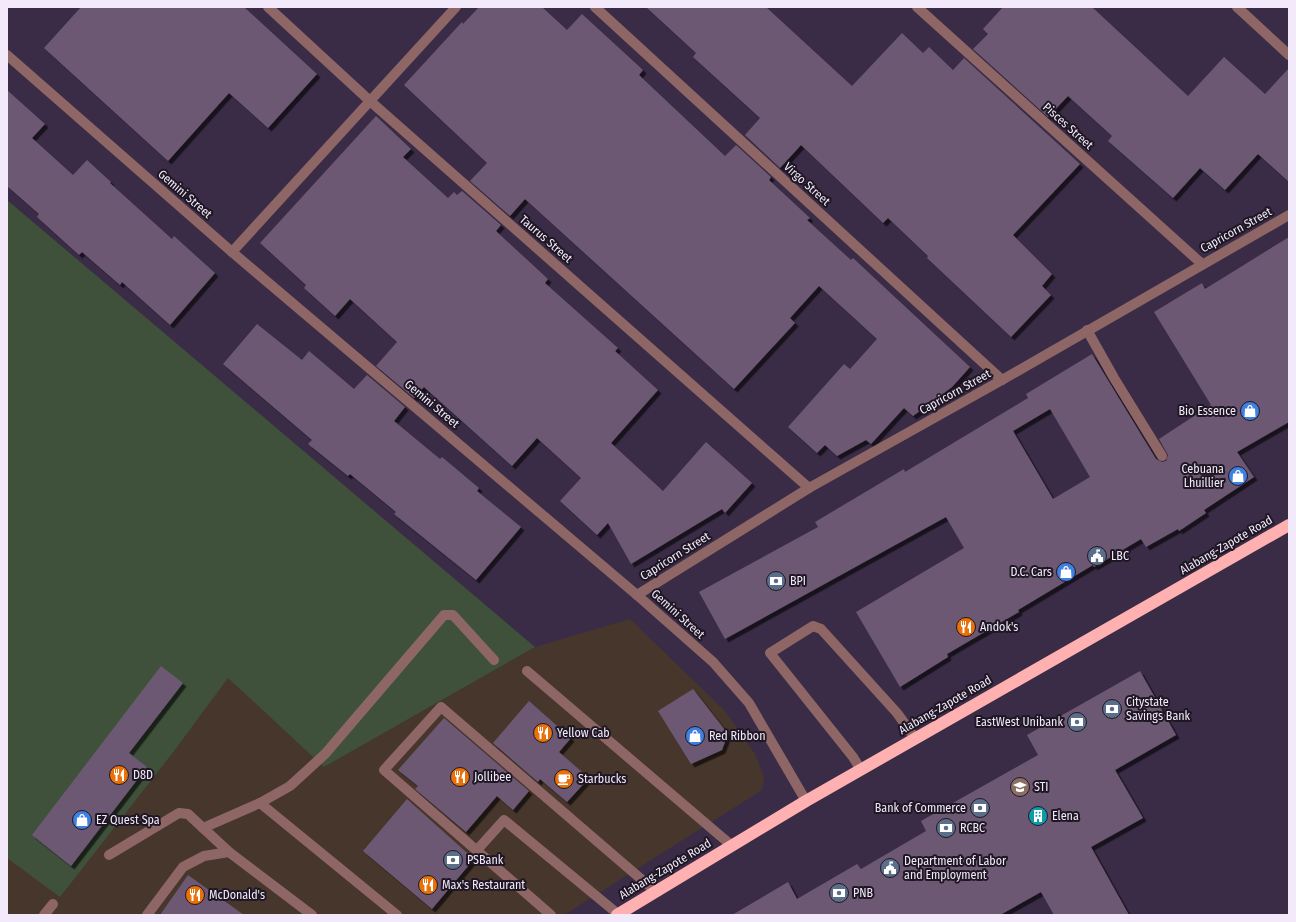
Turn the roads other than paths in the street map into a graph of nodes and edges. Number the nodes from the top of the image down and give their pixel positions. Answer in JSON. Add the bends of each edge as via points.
{"nodes":[{"id":1,"x":268,"y":7,"type":"edge"},
{"id":2,"x":456,"y":7,"type":"edge"},
{"id":3,"x":595,"y":7,"type":"edge"},
{"id":4,"x":917,"y":7,"type":"edge"},
{"id":5,"x":1237,"y":7,"type":"edge"},
{"id":6,"x":7,"y":55,"type":"edge"},
{"id":7,"x":1289,"y":55,"type":"edge"},
{"id":8,"x":370,"y":101,"type":"junction"},
{"id":9,"x":1289,"y":215,"type":"edge"},
{"id":10,"x":232,"y":252,"type":"junction"},
{"id":11,"x":1202,"y":264,"type":"junction"},
{"id":12,"x":1087,"y":330,"type":"junction"},
{"id":13,"x":1002,"y":380,"type":"junction"},
{"id":14,"x":1162,"y":456,"type":"dead end"},
{"id":15,"x":809,"y":488,"type":"junction"},
{"id":16,"x":1289,"y":525,"type":"edge"},
{"id":17,"x":637,"y":595,"type":"junction"},
{"id":18,"x":494,"y":660,"type":"dead end"},
{"id":19,"x":527,"y":671,"type":"dead end"},
{"id":20,"x":915,"y":738,"type":"junction"},
{"id":21,"x":861,"y":770,"type":"junction"},
{"id":22,"x":806,"y":801,"type":"junction"},
{"id":23,"x":260,"y":802,"type":"junction"},
{"id":24,"x":203,"y":828,"type":"junction"},
{"id":25,"x":731,"y":845,"type":"junction"},
{"id":26,"x":477,"y":850,"type":"junction"},
{"id":27,"x":229,"y":852,"type":"junction"},
{"id":28,"x":109,"y":855,"type":"dead end"},
{"id":29,"x":655,"y":890,"type":"junction"},
{"id":30,"x":53,"y":904,"type":"dead end"},
{"id":31,"x":44,"y":915,"type":"edge"},
{"id":32,"x":147,"y":915,"type":"edge"},
{"id":33,"x":312,"y":915,"type":"edge"},
{"id":34,"x":397,"y":915,"type":"edge"},
{"id":35,"x":551,"y":915,"type":"edge"},
{"id":36,"x":617,"y":915,"type":"edge"}],
"edges":[{"from":1,"to":8,"type":"street","name":"Taurus Street"},
{"from":2,"to":8,"type":"street"},
{"from":3,"to":13,"type":"street","name":"Virgo Street"},
{"from":4,"to":11,"type":"street","name":"Pisces Street"},
{"from":5,"to":7,"type":"street"},
{"from":6,"to":10,"type":"street","name":"Gemini Street"},
{"from":8,"to":10,"type":"street"},
{"from":8,"to":15,"type":"street","name":"Taurus Street"},
{"from":9,"to":11,"type":"street","name":"Capricorn Street"},
{"from":10,"to":17,"type":"street","name":"Gemini Street"},
{"from":11,"to":12,"type":"street","name":"Capricorn Street"},
{"from":12,"to":13,"type":"street","name":"Capricorn Street"},
{"from":12,"to":14,"type":"street"},
{"from":13,"to":15,"type":"street","name":"Capricorn Street"},
{"from":15,"to":17,"type":"street","name":"Capricorn Street"},
{"from":16,"to":20,"type":"highway","name":"Alabang-Zapote Road"},
{"from":17,"to":22,"type":"street","name":"Gemini Street","via":[[713,662],[749,703]]},
{"from":18,"to":23,"type":"street","via":[[453,615],[444,615],[325,754],[290,786]]},
{"from":19,"to":25,"type":"street"},
{"from":20,"to":21,"type":"highway","name":"Alabang-Zapote Road"},
{"from":20,"to":21,"type":"street","via":[[897,713],[821,629],[813,626],[770,653],[853,756]]},
{"from":21,"to":22,"type":"highway","name":"Alabang-Zapote Road"},
{"from":22,"to":25,"type":"highway","name":"Alabang-Zapote Road"},
{"from":23,"to":24,"type":"street"},
{"from":23,"to":34,"type":"street"},
{"from":24,"to":27,"type":"street"},
{"from":24,"to":28,"type":"street","via":[[188,814],[179,813]]},
{"from":25,"to":29,"type":"highway","name":"Alabang-Zapote Road"},
{"from":26,"to":29,"type":"street","via":[[384,770],[441,707]]},
{"from":26,"to":35,"type":"street"},
{"from":26,"to":36,"type":"street","via":[[504,820]]},
{"from":27,"to":32,"type":"street","via":[[204,856],[183,867]]},
{"from":27,"to":33,"type":"street"},
{"from":29,"to":36,"type":"highway","name":"Alabang-Zapote Road"},
{"from":30,"to":31,"type":"street"}]}
